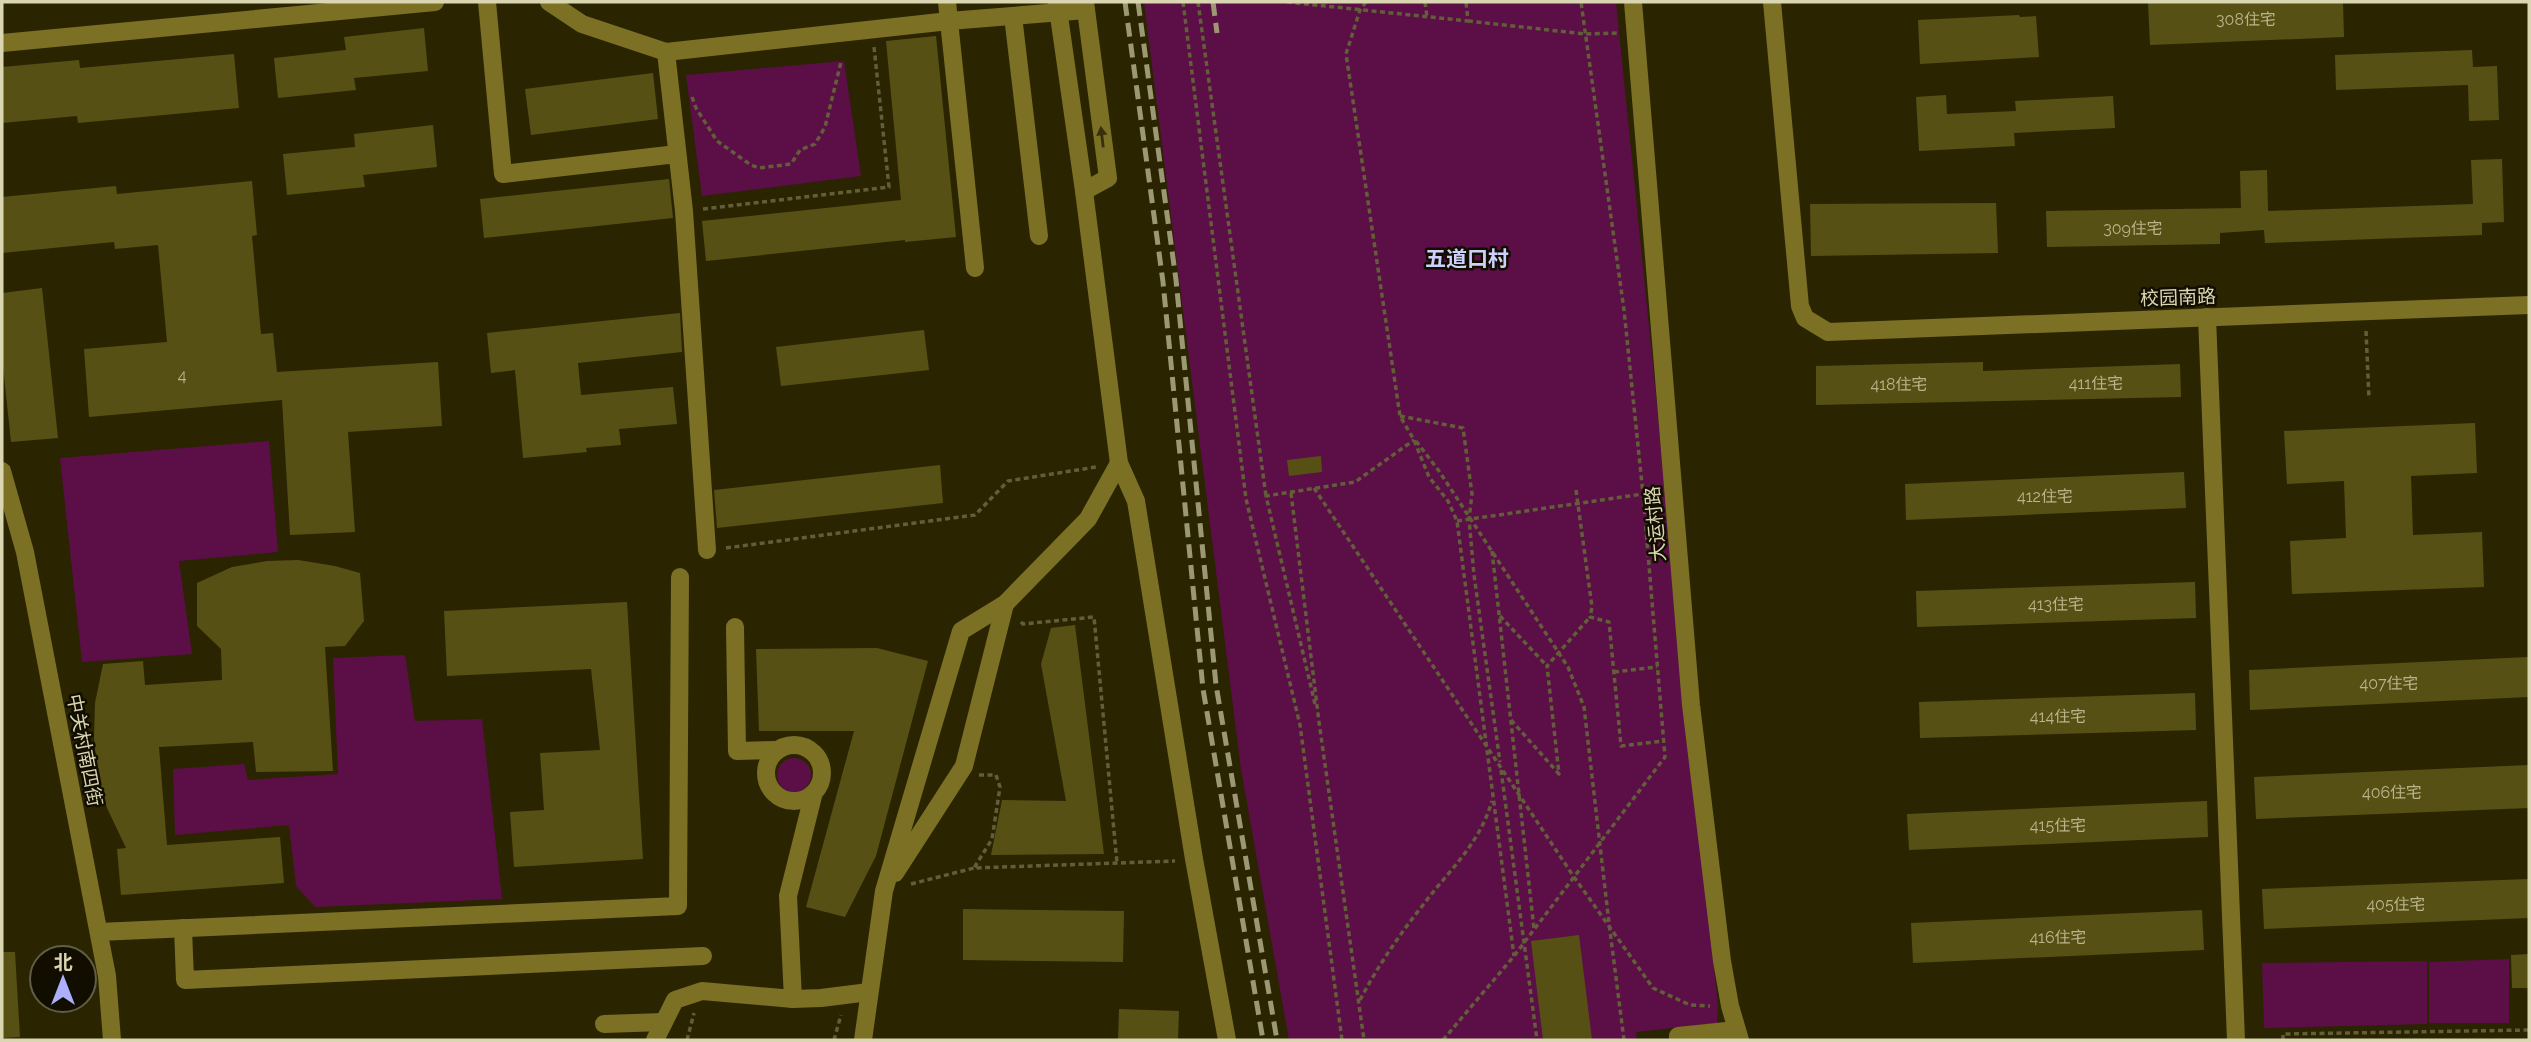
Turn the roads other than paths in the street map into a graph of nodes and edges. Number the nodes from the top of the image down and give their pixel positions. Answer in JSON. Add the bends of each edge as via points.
{"nodes":[{"id":1,"x":435,"y":2,"type":"edge"},
{"id":2,"x":487,"y":2,"type":"edge"},
{"id":3,"x":549,"y":2,"type":"edge"},
{"id":4,"x":947,"y":2,"type":"edge"},
{"id":5,"x":1633,"y":2,"type":"edge"},
{"id":6,"x":1772,"y":2,"type":"edge"},
{"id":7,"x":1086,"y":6,"type":"edge"},
{"id":8,"x":1057,"y":7,"type":"edge"},
{"id":9,"x":1013,"y":16,"type":"junction"},
{"id":10,"x":949,"y":21,"type":"junction"},
{"id":11,"x":2,"y":43,"type":"edge"},
{"id":12,"x":666,"y":52,"type":"junction"},
{"id":13,"x":677,"y":154,"type":"junction"},
{"id":14,"x":1084,"y":191,"type":"junction"},
{"id":15,"x":1039,"y":236,"type":"dead end"},
{"id":16,"x":975,"y":268,"type":"dead end"},
{"id":17,"x":2529,"y":305,"type":"edge"},
{"id":18,"x":2207,"y":317,"type":"junction"},
{"id":19,"x":1119,"y":463,"type":"junction"},
{"id":20,"x":2,"y":471,"type":"edge"},
{"id":21,"x":707,"y":550,"type":"road end"},
{"id":22,"x":680,"y":577,"type":"dead end"},
{"id":23,"x":1005,"y":604,"type":"junction"},
{"id":24,"x":735,"y":627,"type":"dead end"},
{"id":25,"x":776,"y":750,"type":"junction"},
{"id":26,"x":813,"y":796,"type":"junction"},
{"id":27,"x":884,"y":891,"type":"junction"},
{"id":28,"x":183,"y":928,"type":"junction"},
{"id":29,"x":99,"y":932,"type":"junction"},
{"id":30,"x":703,"y":956,"type":"dead end"},
{"id":31,"x":869,"y":992,"type":"junction"},
{"id":32,"x":793,"y":999,"type":"junction"},
{"id":33,"x":664,"y":1022,"type":"junction"},
{"id":34,"x":604,"y":1024,"type":"dead end"},
{"id":35,"x":1738,"y":1035,"type":"edge"},
{"id":36,"x":112,"y":1040,"type":"edge"},
{"id":37,"x":655,"y":1040,"type":"edge"},
{"id":38,"x":863,"y":1040,"type":"edge"},
{"id":39,"x":1227,"y":1040,"type":"edge"},
{"id":40,"x":1678,"y":1040,"type":"edge"},
{"id":41,"x":2236,"y":1040,"type":"edge"}],
"edges":[{"from":1,"to":11,"type":"street"},
{"from":2,"to":13,"type":"street","via":[[503,174]]},
{"from":3,"to":12,"type":"street","via":[[582,24]]},
{"from":4,"to":10,"type":"street"},
{"from":5,"to":35,"type":"street","name":"大运村路","via":[[1691,705],[1730,1006]]},
{"from":6,"to":18,"type":"street","name":"校园南路","via":[[1800,306],[1805,318],[1828,331]]},
{"from":7,"to":8,"type":"street"},
{"from":14,"to":7,"type":"street","one_way":true,"via":[[1108,178]]},
{"from":8,"to":9,"type":"street"},
{"from":8,"to":14,"type":"street"},
{"from":9,"to":10,"type":"street"},
{"from":9,"to":15,"type":"street"},
{"from":10,"to":12,"type":"street"},
{"from":10,"to":16,"type":"street"},
{"from":12,"to":13,"type":"street"},
{"from":13,"to":21,"type":"street"},
{"from":14,"to":19,"type":"street"},
{"from":17,"to":18,"type":"street","name":"校园南路"},
{"from":18,"to":41,"type":"street"},
{"from":19,"to":23,"type":"street","via":[[1088,519]]},
{"from":19,"to":39,"type":"street","via":[[1136,501]]},
{"from":20,"to":29,"type":"street","name":"中关村南四街","via":[[25,552]]},
{"from":22,"to":28,"type":"street","via":[[678,906]]},
{"from":23,"to":27,"type":"street","via":[[964,766]]},
{"from":23,"to":27,"type":"street","via":[[961,631]]},
{"from":24,"to":25,"type":"street","via":[[737,751]]},
{"from":25,"to":26,"type":"street","via":[[797,744],[817,755],[824,776]]},
{"from":25,"to":26,"type":"street","via":[[765,770],[772,792],[791,802]]},
{"from":26,"to":32,"type":"street","via":[[788,896]]},
{"from":27,"to":31,"type":"street"},
{"from":28,"to":29,"type":"street"},
{"from":28,"to":30,"type":"street","via":[[185,980]]},
{"from":29,"to":36,"type":"street","name":"中关村南四街"},
{"from":31,"to":32,"type":"street"},
{"from":31,"to":38,"type":"street"},
{"from":32,"to":33,"type":"street","via":[[702,991],[675,1000]]},
{"from":33,"to":34,"type":"street"},
{"from":33,"to":37,"type":"street"},
{"from":35,"to":40,"type":"street","via":[[1678,1036]]}]}
